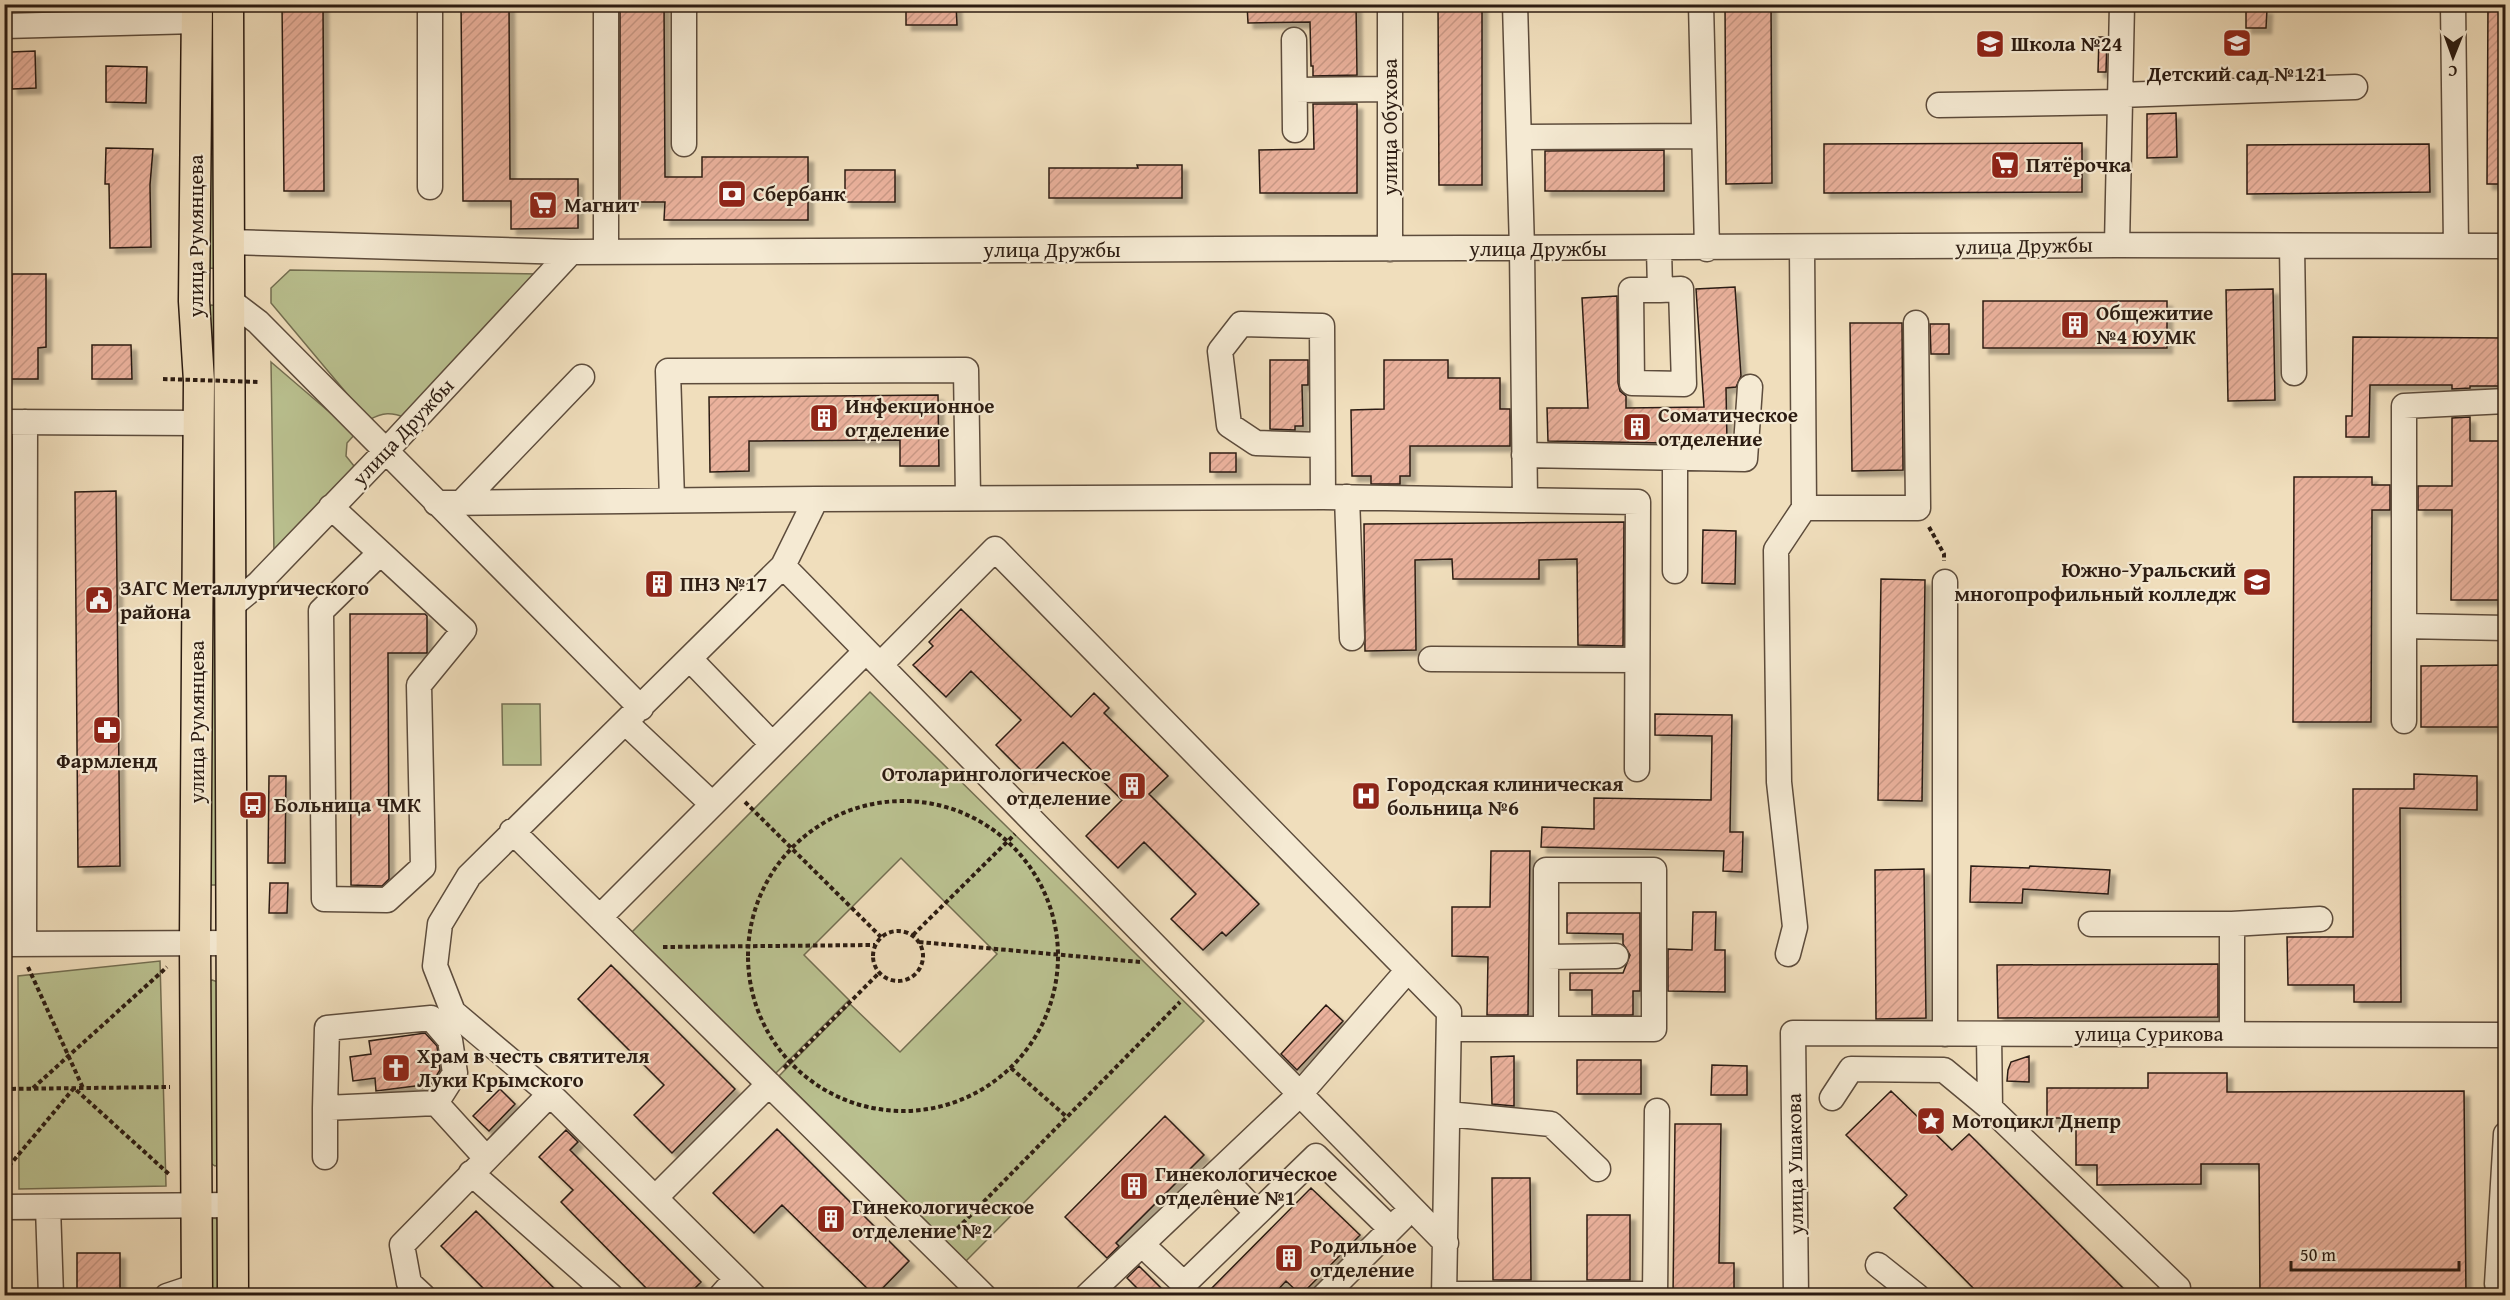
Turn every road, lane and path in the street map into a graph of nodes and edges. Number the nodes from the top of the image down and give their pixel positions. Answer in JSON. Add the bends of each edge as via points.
{"nodes":[{"id":1,"x":228,"y":4,"type":"edge"},
{"id":2,"x":430,"y":4,"type":"edge"},
{"id":3,"x":606,"y":4,"type":"edge"},
{"id":4,"x":684,"y":4,"type":"edge"},
{"id":5,"x":1390,"y":4,"type":"edge"},
{"id":6,"x":1515,"y":4,"type":"edge"},
{"id":7,"x":1701,"y":4,"type":"edge"},
{"id":8,"x":2122,"y":4,"type":"edge"},
{"id":9,"x":2453,"y":4,"type":"edge"},
{"id":10,"x":197,"y":13,"type":"edge"},
{"id":11,"x":4,"y":26,"type":"edge"},
{"id":12,"x":1294,"y":40,"type":"dead end"},
{"id":13,"x":2355,"y":87,"type":"dead end"},
{"id":14,"x":1390,"y":89,"type":"junction"},
{"id":15,"x":1295,"y":90,"type":"junction"},
{"id":16,"x":2119,"y":98,"type":"junction"},
{"id":17,"x":1939,"y":105,"type":"dead end"},
{"id":18,"x":1295,"y":130,"type":"dead end"},
{"id":19,"x":1702,"y":136,"type":"junction"},
{"id":20,"x":1519,"y":137,"type":"junction"},
{"id":21,"x":684,"y":144,"type":"dead end"},
{"id":22,"x":430,"y":187,"type":"dead end"},
{"id":23,"x":228,"y":242,"type":"junction"},
{"id":24,"x":2117,"y":245,"type":"junction"},
{"id":25,"x":2292,"y":246,"type":"junction"},
{"id":26,"x":2456,"y":246,"type":"junction"},
{"id":27,"x":2505,"y":246,"type":"edge"},
{"id":28,"x":1659,"y":248,"type":"junction"},
{"id":29,"x":1803,"y":248,"type":"junction"},
{"id":30,"x":1390,"y":249,"type":"junction"},
{"id":31,"x":1522,"y":249,"type":"junction"},
{"id":32,"x":1707,"y":249,"type":"junction"},
{"id":33,"x":571,"y":252,"type":"junction"},
{"id":34,"x":606,"y":252,"type":"junction"},
{"id":35,"x":195,"y":288,"type":"junction"},
{"id":36,"x":1660,"y":290,"type":"dead end"},
{"id":37,"x":229,"y":294,"type":"junction"},
{"id":38,"x":1916,"y":323,"type":"dead end"},
{"id":39,"x":2294,"y":373,"type":"dead end"},
{"id":40,"x":582,"y":377,"type":"dead end"},
{"id":41,"x":163,"y":379,"type":"dead end"},
{"id":42,"x":200,"y":381,"type":"junction"},
{"id":43,"x":230,"y":381,"type":"junction"},
{"id":44,"x":260,"y":382,"type":"dead end"},
{"id":45,"x":1750,"y":387,"type":"dead end"},
{"id":46,"x":2505,"y":401,"type":"edge"},
{"id":47,"x":15,"y":422,"type":"edge"},
{"id":48,"x":199,"y":423,"type":"junction"},
{"id":49,"x":1322,"y":446,"type":"junction"},
{"id":50,"x":385,"y":452,"type":"junction"},
{"id":51,"x":1524,"y":455,"type":"junction"},
{"id":52,"x":1675,"y":458,"type":"junction"},
{"id":53,"x":968,"y":497,"type":"junction"},
{"id":54,"x":1323,"y":497,"type":"junction"},
{"id":55,"x":1347,"y":497,"type":"junction"},
{"id":56,"x":816,"y":499,"type":"junction"},
{"id":57,"x":672,"y":500,"type":"junction"},
{"id":58,"x":1525,"y":500,"type":"junction"},
{"id":59,"x":462,"y":502,"type":"junction"},
{"id":60,"x":436,"y":503,"type":"junction"},
{"id":61,"x":331,"y":507,"type":"junction"},
{"id":62,"x":1804,"y":508,"type":"junction"},
{"id":63,"x":1918,"y":508,"type":"junction"},
{"id":64,"x":379,"y":554,"type":"junction"},
{"id":65,"x":1944,"y":554,"type":"dead end"},
{"id":66,"x":783,"y":566,"type":"junction"},
{"id":67,"x":1675,"y":571,"type":"dead end"},
{"id":68,"x":1945,"y":582,"type":"dead end"},
{"id":69,"x":230,"y":607,"type":"junction"},
{"id":70,"x":2404,"y":626,"type":"junction"},
{"id":71,"x":2505,"y":628,"type":"edge"},
{"id":72,"x":1352,"y":638,"type":"dead end"},
{"id":73,"x":873,"y":658,"type":"junction"},
{"id":74,"x":690,"y":659,"type":"junction"},
{"id":75,"x":1431,"y":659,"type":"dead end"},
{"id":76,"x":1637,"y":660,"type":"junction"},
{"id":77,"x":633,"y":715,"type":"junction"},
{"id":78,"x":2404,"y":721,"type":"dead end"},
{"id":79,"x":772,"y":744,"type":"junction"},
{"id":80,"x":1637,"y":769,"type":"dead end"},
{"id":81,"x":729,"y":786,"type":"junction"},
{"id":82,"x":711,"y":803,"type":"junction"},
{"id":83,"x":1030,"y":819,"type":"junction"},
{"id":84,"x":512,"y":831,"type":"junction"},
{"id":85,"x":1007,"y":842,"type":"junction"},
{"id":86,"x":792,"y":849,"type":"junction"},
{"id":87,"x":600,"y":917,"type":"junction"},
{"id":88,"x":2320,"y":920,"type":"dead end"},
{"id":89,"x":2091,"y":924,"type":"dead end"},
{"id":90,"x":2232,"y":924,"type":"junction"},
{"id":91,"x":913,"y":935,"type":"junction"},
{"id":92,"x":881,"y":938,"type":"junction"},
{"id":93,"x":919,"y":942,"type":"junction"},
{"id":94,"x":195,"y":943,"type":"junction"},
{"id":95,"x":231,"y":943,"type":"junction"},
{"id":96,"x":16,"y":944,"type":"edge"},
{"id":97,"x":875,"y":945,"type":"junction"},
{"id":98,"x":748,"y":946,"type":"junction"},
{"id":99,"x":631,"y":948,"type":"junction"},
{"id":100,"x":1058,"y":954,"type":"junction"},
{"id":101,"x":1788,"y":954,"type":"dead end"},
{"id":102,"x":1616,"y":956,"type":"dead end"},
{"id":103,"x":1546,"y":957,"type":"junction"},
{"id":104,"x":1174,"y":965,"type":"junction"},
{"id":105,"x":168,"y":966,"type":"dead end"},
{"id":106,"x":1408,"y":970,"type":"junction"},
{"id":107,"x":879,"y":973,"type":"junction"},
{"id":108,"x":1195,"y":986,"type":"junction"},
{"id":109,"x":1449,"y":1029,"type":"junction"},
{"id":110,"x":1546,"y":1029,"type":"junction"},
{"id":111,"x":1793,"y":1033,"type":"joint"},
{"id":112,"x":1945,"y":1034,"type":"junction"},
{"id":113,"x":1989,"y":1034,"type":"junction"},
{"id":114,"x":2232,"y":1034,"type":"junction"},
{"id":115,"x":2505,"y":1035,"type":"edge"},
{"id":116,"x":69,"y":1056,"type":"junction"},
{"id":117,"x":790,"y":1062,"type":"junction"},
{"id":118,"x":1011,"y":1068,"type":"junction"},
{"id":119,"x":769,"y":1084,"type":"junction"},
{"id":120,"x":174,"y":1087,"type":"dead end"},
{"id":121,"x":74,"y":1088,"type":"junction"},
{"id":122,"x":83,"y":1088,"type":"junction"},
{"id":123,"x":4,"y":1089,"type":"edge"},
{"id":124,"x":33,"y":1089,"type":"junction"},
{"id":125,"x":550,"y":1094,"type":"junction"},
{"id":126,"x":1300,"y":1094,"type":"junction"},
{"id":127,"x":1832,"y":1098,"type":"dead end"},
{"id":128,"x":436,"y":1103,"type":"junction"},
{"id":129,"x":325,"y":1108,"type":"junction"},
{"id":130,"x":1990,"y":1108,"type":"junction"},
{"id":131,"x":1657,"y":1111,"type":"dead end"},
{"id":132,"x":1448,"y":1114,"type":"junction"},
{"id":133,"x":1067,"y":1117,"type":"junction"},
{"id":134,"x":2505,"y":1134,"type":"edge"},
{"id":135,"x":325,"y":1157,"type":"dead end"},
{"id":136,"x":479,"y":1166,"type":"junction"},
{"id":137,"x":1598,"y":1169,"type":"dead end"},
{"id":138,"x":4,"y":1172,"type":"edge"},
{"id":139,"x":1218,"y":1172,"type":"junction"},
{"id":140,"x":170,"y":1175,"type":"dead end"},
{"id":141,"x":655,"y":1198,"type":"junction"},
{"id":142,"x":197,"y":1205,"type":"junction"},
{"id":143,"x":232,"y":1205,"type":"junction"},
{"id":144,"x":4,"y":1207,"type":"edge"},
{"id":145,"x":48,"y":1207,"type":"junction"},
{"id":146,"x":1412,"y":1208,"type":"junction"},
{"id":147,"x":1257,"y":1213,"type":"junction"},
{"id":148,"x":1391,"y":1229,"type":"junction"},
{"id":149,"x":1446,"y":1243,"type":"junction"},
{"id":150,"x":937,"y":1249,"type":"junction"},
{"id":151,"x":1152,"y":1254,"type":"dead end"},
{"id":152,"x":1878,"y":1265,"type":"dead end"},
{"id":153,"x":2497,"y":1284,"type":"dead end"},
{"id":154,"x":729,"y":1287,"type":"edge"},
{"id":155,"x":197,"y":1291,"type":"edge"},
{"id":156,"x":1444,"y":1295,"type":"edge"},
{"id":157,"x":51,"y":1296,"type":"edge"},
{"id":158,"x":167,"y":1296,"type":"edge"},
{"id":159,"x":233,"y":1296,"type":"edge"},
{"id":160,"x":423,"y":1296,"type":"edge"},
{"id":161,"x":611,"y":1296,"type":"edge"},
{"id":162,"x":754,"y":1296,"type":"edge"},
{"id":163,"x":984,"y":1296,"type":"edge"},
{"id":164,"x":1087,"y":1296,"type":"edge"},
{"id":165,"x":1324,"y":1296,"type":"edge"},
{"id":166,"x":1796,"y":1296,"type":"edge"},
{"id":167,"x":1917,"y":1296,"type":"edge"},
{"id":168,"x":2168,"y":1296,"type":"edge"}],
"edges":[{"from":1,"to":23,"type":"main road","name":"улица Румянцева"},
{"from":2,"to":22,"type":"street"},
{"from":3,"to":34,"type":"street"},
{"from":4,"to":21,"type":"street"},
{"from":5,"to":14,"type":"street","name":"улица Обухова"},
{"from":6,"to":20,"type":"street"},
{"from":7,"to":19,"type":"street"},
{"from":8,"to":16,"type":"street"},
{"from":9,"to":26,"type":"street"},
{"from":10,"to":11,"type":"street"},
{"from":10,"to":35,"type":"main road","name":"улица Румянцева"},
{"from":12,"to":15,"type":"street"},
{"from":13,"to":16,"type":"street"},
{"from":14,"to":15,"type":"street"},
{"from":14,"to":30,"type":"street","name":"улица Обухова"},
{"from":15,"to":18,"type":"street"},
{"from":16,"to":17,"type":"street"},
{"from":16,"to":24,"type":"street"},
{"from":19,"to":20,"type":"street"},
{"from":19,"to":32,"type":"street"},
{"from":20,"to":31,"type":"street"},
{"from":23,"to":33,"type":"street","name":"улица Дружбы"},
{"from":23,"to":37,"type":"main road","name":"улица Румянцева"},
{"from":24,"to":25,"type":"street","name":"улица Дружбы"},
{"from":24,"to":29,"type":"street","name":"улица Дружбы"},
{"from":25,"to":26,"type":"street","name":"улица Дружбы"},
{"from":25,"to":39,"type":"street"},
{"from":26,"to":27,"type":"street","name":"улица Дружбы"},
{"from":28,"to":31,"type":"street","name":"улица Дружбы"},
{"from":28,"to":32,"type":"street","name":"улица Дружбы"},
{"from":28,"to":36,"type":"street"},
{"from":29,"to":32,"type":"street","name":"улица Дружбы"},
{"from":29,"to":62,"type":"street"},
{"from":30,"to":31,"type":"street","name":"улица Дружбы"},
{"from":30,"to":34,"type":"street","name":"улица Дружбы"},
{"from":31,"to":51,"type":"street"},
{"from":33,"to":34,"type":"street","name":"улица Дружбы"},
{"from":33,"to":50,"type":"street","name":"улица Дружбы"},
{"from":35,"to":37,"type":"main road"},
{"from":35,"to":42,"type":"main road","name":"улица Румянцева"},
{"from":37,"to":43,"type":"main road","name":"улица Румянцева"},
{"from":37,"to":50,"type":"street"},
{"from":38,"to":63,"type":"street"},
{"from":40,"to":59,"type":"street"},
{"from":41,"to":42,"type":"path","bridge":true},
{"from":42,"to":43,"type":"path","bridge":true},
{"from":42,"to":48,"type":"main road","name":"улица Румянцева"},
{"from":43,"to":44,"type":"path","bridge":true},
{"from":43,"to":69,"type":"main road","name":"улица Румянцева"},
{"from":45,"to":52,"type":"street","via":[[1745,459]]},
{"from":46,"to":70,"type":"street","via":[[2404,406]]},
{"from":47,"to":48,"type":"street"},
{"from":47,"to":96,"type":"street"},
{"from":48,"to":94,"type":"main road","name":"улица Румянцева"},
{"from":49,"to":49,"type":"street","via":[[1322,326],[1241,324],[1220,351],[1229,425],[1256,443]]},
{"from":49,"to":54,"type":"street"},
{"from":50,"to":60,"type":"street"},
{"from":50,"to":61,"type":"street","name":"улица Дружбы"},
{"from":51,"to":52,"type":"street"},
{"from":51,"to":58,"type":"street"},
{"from":52,"to":67,"type":"street"},
{"from":53,"to":54,"type":"street"},
{"from":53,"to":56,"type":"street"},
{"from":53,"to":57,"type":"street","via":[[966,370],[668,371]]},
{"from":54,"to":55,"type":"street"},
{"from":55,"to":58,"type":"street"},
{"from":55,"to":72,"type":"street"},
{"from":56,"to":57,"type":"street"},
{"from":56,"to":66,"type":"street"},
{"from":57,"to":59,"type":"street"},
{"from":58,"to":76,"type":"street","via":[[1638,502]]},
{"from":59,"to":60,"type":"street"},
{"from":60,"to":77,"type":"street"},
{"from":61,"to":64,"type":"street"},
{"from":61,"to":69,"type":"street","name":"улица Дружбы","via":[[258,584]]},
{"from":62,"to":63,"type":"street"},
{"from":62,"to":101,"type":"street","via":[[1776,550],[1779,782],[1795,927]]},
{"from":63,"to":65,"type":"path"},
{"from":64,"to":64,"type":"street","via":[[464,630],[419,685],[423,867],[387,900],[324,899],[321,611]]},
{"from":66,"to":73,"type":"street"},
{"from":66,"to":74,"type":"street"},
{"from":68,"to":112,"type":"street"},
{"from":69,"to":95,"type":"main road","name":"улица Румянцева"},
{"from":70,"to":71,"type":"street"},
{"from":70,"to":78,"type":"street"},
{"from":73,"to":79,"type":"street"},
{"from":73,"to":83,"type":"street"},
{"from":73,"to":106,"type":"street","via":[[995,549]]},
{"from":74,"to":77,"type":"street"},
{"from":74,"to":79,"type":"street"},
{"from":75,"to":76,"type":"street"},
{"from":76,"to":80,"type":"street"},
{"from":77,"to":82,"type":"street"},
{"from":77,"to":84,"type":"street"},
{"from":79,"to":81,"type":"street"},
{"from":81,"to":82,"type":"street"},
{"from":81,"to":86,"type":"path"},
{"from":82,"to":87,"type":"street"},
{"from":83,"to":85,"type":"path"},
{"from":83,"to":104,"type":"street"},
{"from":84,"to":87,"type":"street"},
{"from":84,"to":125,"type":"street","via":[[469,876],[440,924],[435,966],[453,1012]]},
{"from":85,"to":86,"type":"path","via":[[964,814],[908,801],[870,804],[834,817]]},
{"from":85,"to":91,"type":"path"},
{"from":85,"to":100,"type":"path","via":[[1024,859],[1044,892],[1056,928]]},
{"from":86,"to":92,"type":"path"},
{"from":86,"to":98,"type":"path","via":[[777,866],[758,900]]},
{"from":87,"to":99,"type":"street"},
{"from":88,"to":90,"type":"street"},
{"from":89,"to":90,"type":"street"},
{"from":90,"to":114,"type":"street"},
{"from":91,"to":92,"type":"path","via":[[896,931]]},
{"from":91,"to":93,"type":"path"},
{"from":92,"to":97,"type":"path"},
{"from":93,"to":100,"type":"path"},
{"from":93,"to":107,"type":"path","via":[[924,957],[913,977],[897,981]]},
{"from":94,"to":95,"type":"street"},
{"from":94,"to":96,"type":"street"},
{"from":94,"to":142,"type":"main road","name":"улица Румянцева"},
{"from":95,"to":143,"type":"main road","name":"улица Румянцева"},
{"from":96,"to":116,"type":"path"},
{"from":97,"to":98,"type":"path"},
{"from":97,"to":107,"type":"path","via":[[873,962]]},
{"from":98,"to":99,"type":"path"},
{"from":98,"to":117,"type":"path","via":[[749,975],[758,1011]]},
{"from":99,"to":119,"type":"street"},
{"from":100,"to":104,"type":"path"},
{"from":100,"to":118,"type":"path","via":[[1056,985],[1044,1021]]},
{"from":102,"to":103,"type":"street"},
{"from":103,"to":110,"type":"street"},
{"from":103,"to":110,"type":"street","via":[[1546,870],[1654,870],[1654,1029]]},
{"from":104,"to":108,"type":"street"},
{"from":105,"to":116,"type":"path"},
{"from":106,"to":109,"type":"street","via":[[1449,1012]]},
{"from":106,"to":126,"type":"street"},
{"from":107,"to":117,"type":"path"},
{"from":108,"to":126,"type":"street"},
{"from":108,"to":133,"type":"path"},
{"from":109,"to":110,"type":"street"},
{"from":109,"to":132,"type":"street"},
{"from":111,"to":112,"type":"street","name":"улица Сурикова"},
{"from":111,"to":166,"type":"street","name":"улица Ушакова"},
{"from":112,"to":113,"type":"street","name":"улица Сурикова"},
{"from":113,"to":114,"type":"street","name":"улица Сурикова"},
{"from":113,"to":130,"type":"street"},
{"from":114,"to":115,"type":"street","name":"улица Сурикова"},
{"from":116,"to":122,"type":"path"},
{"from":116,"to":124,"type":"path"},
{"from":117,"to":118,"type":"path","via":[[833,1094],[869,1107],[907,1111],[963,1099]]},
{"from":117,"to":119,"type":"path"},
{"from":118,"to":133,"type":"path"},
{"from":119,"to":141,"type":"street"},
{"from":119,"to":150,"type":"street"},
{"from":120,"to":122,"type":"path"},
{"from":121,"to":122,"type":"path"},
{"from":121,"to":124,"type":"path"},
{"from":121,"to":138,"type":"path"},
{"from":121,"to":140,"type":"path"},
{"from":123,"to":124,"type":"path"},
{"from":125,"to":136,"type":"street"},
{"from":125,"to":141,"type":"street"},
{"from":126,"to":139,"type":"street"},
{"from":126,"to":146,"type":"street"},
{"from":127,"to":130,"type":"street","via":[[1851,1069],[1944,1070]]},
{"from":128,"to":129,"type":"street"},
{"from":128,"to":129,"type":"street","via":[[455,1073],[450,1040],[431,1018],[327,1028]]},
{"from":128,"to":136,"type":"street"},
{"from":129,"to":135,"type":"street"},
{"from":130,"to":168,"type":"street","via":[[2178,1288]]},
{"from":131,"to":156,"type":"street","via":[[1655,1294]]},
{"from":132,"to":137,"type":"street","via":[[1551,1124]]},
{"from":132,"to":149,"type":"street"},
{"from":133,"to":150,"type":"path"},
{"from":134,"to":153,"type":"street"},
{"from":136,"to":160,"type":"street","via":[[402,1245],[409,1283]]},
{"from":136,"to":161,"type":"street"},
{"from":139,"to":147,"type":"street"},
{"from":139,"to":164,"type":"street"},
{"from":141,"to":154,"type":"street"},
{"from":142,"to":143,"type":"street"},
{"from":142,"to":145,"type":"street"},
{"from":142,"to":155,"type":"main road","name":"улица Румянцева"},
{"from":143,"to":159,"type":"main road","name":"улица Румянцева"},
{"from":144,"to":145,"type":"street"},
{"from":145,"to":157,"type":"street"},
{"from":146,"to":148,"type":"street"},
{"from":146,"to":149,"type":"street"},
{"from":147,"to":148,"type":"street","via":[[1316,1156]]},
{"from":147,"to":151,"type":"street","via":[[1184,1284]]},
{"from":148,"to":165,"type":"street"},
{"from":149,"to":156,"type":"street"},
{"from":150,"to":163,"type":"street"},
{"from":152,"to":167,"type":"street"},
{"from":154,"to":162,"type":"street"},
{"from":155,"to":158,"type":"street"}]}
